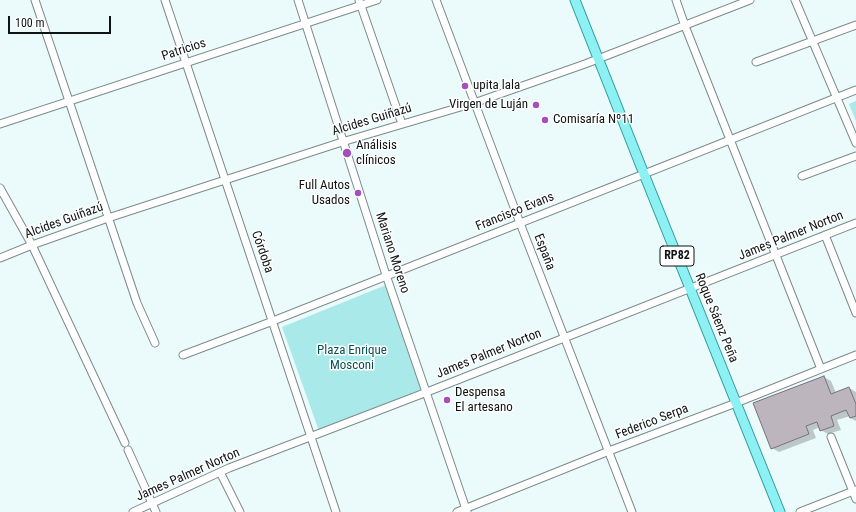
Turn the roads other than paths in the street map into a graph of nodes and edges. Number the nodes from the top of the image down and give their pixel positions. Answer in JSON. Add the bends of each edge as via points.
{"nodes":[{"id":1,"x":35,"y":0,"type":"edge"},
{"id":2,"x":164,"y":0,"type":"edge"},
{"id":3,"x":298,"y":0,"type":"edge"},
{"id":4,"x":377,"y":0,"type":"edge"},
{"id":5,"x":436,"y":0,"type":"edge"},
{"id":6,"x":575,"y":0,"type":"edge"},
{"id":7,"x":676,"y":0,"type":"edge"},
{"id":8,"x":750,"y":0,"type":"edge"},
{"id":9,"x":795,"y":0,"type":"edge"},
{"id":10,"x":360,"y":2,"type":"edge"},
{"id":11,"x":305,"y":23,"type":"junction"},
{"id":12,"x":856,"y":25,"type":"edge"},
{"id":13,"x":684,"y":26,"type":"junction"},
{"id":14,"x":812,"y":41,"type":"junction"},
{"id":15,"x":598,"y":59,"type":"junction"},
{"id":16,"x":186,"y":62,"type":"junction"},
{"id":17,"x":756,"y":62,"type":"dead end"},
{"id":18,"x":856,"y":90,"type":"edge"},
{"id":19,"x":837,"y":98,"type":"junction"},
{"id":20,"x":68,"y":101,"type":"junction"},
{"id":21,"x":474,"y":102,"type":"junction"},
{"id":22,"x":0,"y":124,"type":"edge"},
{"id":23,"x":402,"y":124,"type":"junction"},
{"id":24,"x":730,"y":140,"type":"junction"},
{"id":25,"x":342,"y":142,"type":"junction"},
{"id":26,"x":856,"y":143,"type":"edge"},
{"id":27,"x":856,"y":156,"type":"edge"},
{"id":28,"x":644,"y":174,"type":"junction"},
{"id":29,"x":802,"y":176,"type":"dead end"},
{"id":30,"x":225,"y":180,"type":"junction"},
{"id":31,"x":0,"y":188,"type":"edge"},
{"id":32,"x":108,"y":218,"type":"junction"},
{"id":33,"x":520,"y":223,"type":"junction"},
{"id":34,"x":856,"y":223,"type":"edge"},
{"id":35,"x":825,"y":235,"type":"junction"},
{"id":36,"x":32,"y":245,"type":"junction"},
{"id":37,"x":776,"y":254,"type":"junction"},
{"id":38,"x":0,"y":258,"type":"edge"},
{"id":39,"x":386,"y":275,"type":"junction"},
{"id":40,"x":690,"y":288,"type":"junction"},
{"id":41,"x":856,"y":313,"type":"edge"},
{"id":42,"x":273,"y":320,"type":"junction"},
{"id":43,"x":565,"y":337,"type":"junction"},
{"id":44,"x":155,"y":344,"type":"dead end"},
{"id":45,"x":183,"y":355,"type":"dead end"},
{"id":46,"x":856,"y":355,"type":"edge"},
{"id":47,"x":821,"y":369,"type":"junction"},
{"id":48,"x":427,"y":392,"type":"junction"},
{"id":49,"x":736,"y":403,"type":"junction"},
{"id":50,"x":312,"y":437,"type":"junction"},
{"id":51,"x":831,"y":437,"type":"dead end"},
{"id":52,"x":609,"y":451,"type":"junction"},
{"id":53,"x":220,"y":472,"type":"junction"},
{"id":54,"x":854,"y":490,"type":"edge"},
{"id":55,"x":856,"y":499,"type":"edge"},
{"id":56,"x":152,"y":504,"type":"junction"},
{"id":57,"x":467,"y":510,"type":"edge"},
{"id":58,"x":133,"y":512,"type":"edge"},
{"id":59,"x":156,"y":512,"type":"edge"},
{"id":60,"x":240,"y":512,"type":"edge"},
{"id":61,"x":336,"y":512,"type":"edge"},
{"id":62,"x":457,"y":512,"type":"edge"},
{"id":63,"x":632,"y":512,"type":"edge"},
{"id":64,"x":780,"y":512,"type":"edge"},
{"id":65,"x":800,"y":512,"type":"edge"}],
"edges":[{"from":1,"to":20,"type":"street"},
{"from":2,"to":16,"type":"street","name":"Córdoba"},
{"from":3,"to":11,"type":"street","name":"Mariano Moreno"},
{"from":4,"to":10,"type":"street","name":"Patricios"},
{"from":5,"to":21,"type":"street","name":"España"},
{"from":6,"to":15,"type":"main road","name":"Roque Sáenz Peña","number":"RP82"},
{"from":7,"to":13,"type":"street"},
{"from":8,"to":13,"type":"street","name":"Alcides Guiñazú"},
{"from":9,"to":14,"type":"street"},
{"from":10,"to":11,"type":"street","name":"Patricios"},
{"from":10,"to":23,"type":"street"},
{"from":11,"to":16,"type":"street","name":"Patricios"},
{"from":11,"to":25,"type":"street","name":"Mariano Moreno"},
{"from":12,"to":14,"type":"street"},
{"from":13,"to":15,"type":"street","name":"Alcides Guiñazú"},
{"from":13,"to":24,"type":"street"},
{"from":14,"to":17,"type":"street"},
{"from":14,"to":19,"type":"street"},
{"from":15,"to":21,"type":"street","name":"Alcides Guiñazú"},
{"from":15,"to":28,"type":"main road","name":"Roque Sáenz Peña","number":"RP82"},
{"from":16,"to":20,"type":"street","name":"Patricios"},
{"from":16,"to":30,"type":"street","name":"Córdoba"},
{"from":18,"to":19,"type":"street","name":"Francisco Evans"},
{"from":19,"to":24,"type":"street","name":"Francisco Evans"},
{"from":19,"to":26,"type":"street"},
{"from":20,"to":22,"type":"street","name":"Patricios"},
{"from":20,"to":32,"type":"street"},
{"from":21,"to":23,"type":"street","name":"Alcides Guiñazú"},
{"from":21,"to":33,"type":"street","name":"España"},
{"from":23,"to":25,"type":"street","name":"Alcides Guiñazú"},
{"from":24,"to":28,"type":"street","name":"Francisco Evans"},
{"from":24,"to":37,"type":"street"},
{"from":25,"to":30,"type":"street","name":"Alcides Guiñazú"},
{"from":25,"to":39,"type":"street","name":"Mariano Moreno"},
{"from":27,"to":29,"type":"street"},
{"from":28,"to":33,"type":"street","name":"Francisco Evans"},
{"from":28,"to":40,"type":"main road","name":"Roque Sáenz Peña","number":"RP82"},
{"from":30,"to":32,"type":"street","name":"Alcides Guiñazú"},
{"from":30,"to":42,"type":"street","name":"Córdoba"},
{"from":31,"to":36,"type":"street"},
{"from":32,"to":36,"type":"street","name":"Alcides Guiñazú"},
{"from":32,"to":44,"type":"street","via":[[137,304]]},
{"from":33,"to":39,"type":"street","name":"Francisco Evans"},
{"from":33,"to":43,"type":"street","name":"España"},
{"from":34,"to":35,"type":"street","name":"James Palmer Norton"},
{"from":35,"to":37,"type":"street","name":"James Palmer Norton"},
{"from":35,"to":41,"type":"street"},
{"from":36,"to":38,"type":"street","name":"Alcides Guiñazú"},
{"from":36,"to":56,"type":"street"},
{"from":37,"to":40,"type":"street","name":"James Palmer Norton"},
{"from":37,"to":47,"type":"street"},
{"from":39,"to":42,"type":"street","name":"Francisco Evans"},
{"from":39,"to":48,"type":"street","name":"Mariano Moreno"},
{"from":40,"to":43,"type":"street","name":"James Palmer Norton"},
{"from":40,"to":49,"type":"main road","name":"Roque Sáenz Peña","number":"RP82"},
{"from":42,"to":45,"type":"street","name":"Francisco Evans"},
{"from":42,"to":50,"type":"street","name":"Córdoba"},
{"from":43,"to":48,"type":"street","name":"James Palmer Norton"},
{"from":43,"to":52,"type":"street","name":"España"},
{"from":46,"to":47,"type":"street","name":"Federico Serpa"},
{"from":47,"to":49,"type":"street","name":"Federico Serpa"},
{"from":48,"to":50,"type":"street","name":"James Palmer Norton"},
{"from":48,"to":57,"type":"street","name":"Mariano Moreno"},
{"from":49,"to":52,"type":"street","name":"Federico Serpa"},
{"from":49,"to":64,"type":"main road","name":"Roque Sáenz Peña","number":"RP82"},
{"from":50,"to":53,"type":"street","name":"James Palmer Norton"},
{"from":50,"to":61,"type":"street","name":"Córdoba"},
{"from":51,"to":54,"type":"street"},
{"from":52,"to":57,"type":"street","name":"Federico Serpa"},
{"from":52,"to":63,"type":"street","name":"España"},
{"from":53,"to":56,"type":"street","name":"James Palmer Norton"},
{"from":53,"to":60,"type":"street"},
{"from":54,"to":55,"type":"street"},
{"from":54,"to":65,"type":"street"},
{"from":56,"to":58,"type":"street","name":"James Palmer Norton"},
{"from":56,"to":59,"type":"street"},
{"from":57,"to":62,"type":"street","name":"Federico Serpa"}]}
